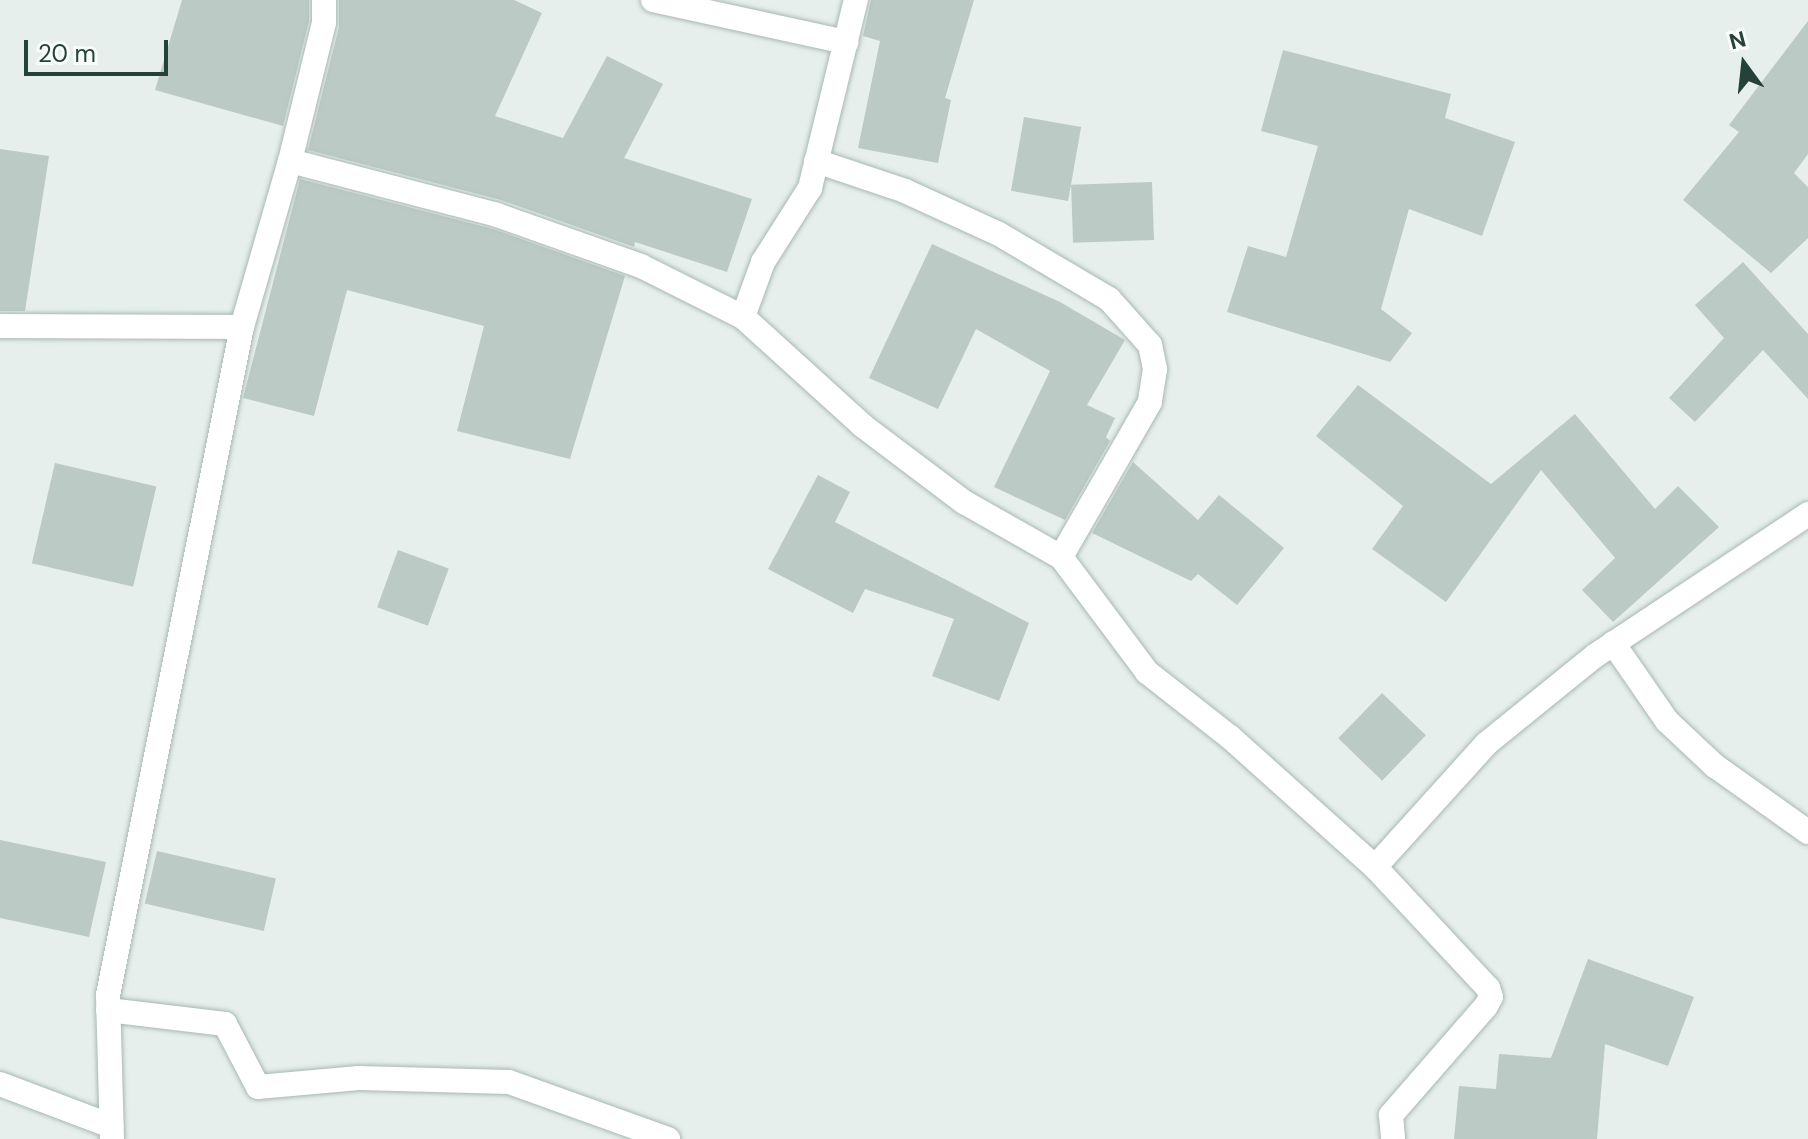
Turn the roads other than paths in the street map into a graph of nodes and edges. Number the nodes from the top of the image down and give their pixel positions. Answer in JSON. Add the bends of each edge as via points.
{"nodes":[{"id":1,"x":324,"y":0,"type":"edge"},
{"id":2,"x":653,"y":0,"type":"edge"},
{"id":3,"x":856,"y":0,"type":"edge"},
{"id":4,"x":846,"y":42,"type":"junction"},
{"id":5,"x":290,"y":161,"type":"junction"},
{"id":6,"x":816,"y":161,"type":"junction"},
{"id":7,"x":743,"y":317,"type":"junction"},
{"id":8,"x":0,"y":326,"type":"edge"},
{"id":9,"x":242,"y":327,"type":"junction"},
{"id":10,"x":1808,"y":514,"type":"edge"},
{"id":11,"x":1061,"y":557,"type":"junction"},
{"id":12,"x":1613,"y":643,"type":"junction"},
{"id":13,"x":1808,"y":832,"type":"edge"},
{"id":14,"x":1375,"y":867,"type":"junction"},
{"id":15,"x":108,"y":1010,"type":"junction"},
{"id":16,"x":0,"y":1084,"type":"edge"},
{"id":17,"x":112,"y":1132,"type":"edge"},
{"id":18,"x":668,"y":1139,"type":"edge"},
{"id":19,"x":1393,"y":1139,"type":"edge"}],
"edges":[{"from":1,"to":5,"type":"street","via":[[324,23]]},
{"from":2,"to":4,"type":"street"},
{"from":3,"to":4,"type":"street"},
{"from":4,"to":6,"type":"street"},
{"from":5,"to":7,"type":"street","via":[[497,215],[641,266]]},
{"from":5,"to":9,"type":"street"},
{"from":6,"to":7,"type":"street","via":[[810,188],[763,262]]},
{"from":6,"to":11,"type":"street","via":[[905,191],[999,234],[1109,299],[1150,345],[1155,369],[1150,402]]},
{"from":7,"to":11,"type":"street","via":[[875,435],[964,502]]},
{"from":8,"to":9,"type":"street"},
{"from":9,"to":15,"type":"street"},
{"from":10,"to":12,"type":"street"},
{"from":11,"to":14,"type":"street","via":[[1147,672],[1230,737]]},
{"from":12,"to":13,"type":"street","via":[[1667,721],[1715,766]]},
{"from":12,"to":14,"type":"street","via":[[1486,744]]},
{"from":14,"to":19,"type":"street","via":[[1491,997],[1391,1115]]},
{"from":15,"to":17,"type":"street"},
{"from":15,"to":18,"type":"street","via":[[225,1024],[258,1087],[359,1078],[509,1082]]},
{"from":16,"to":17,"type":"street"}]}
